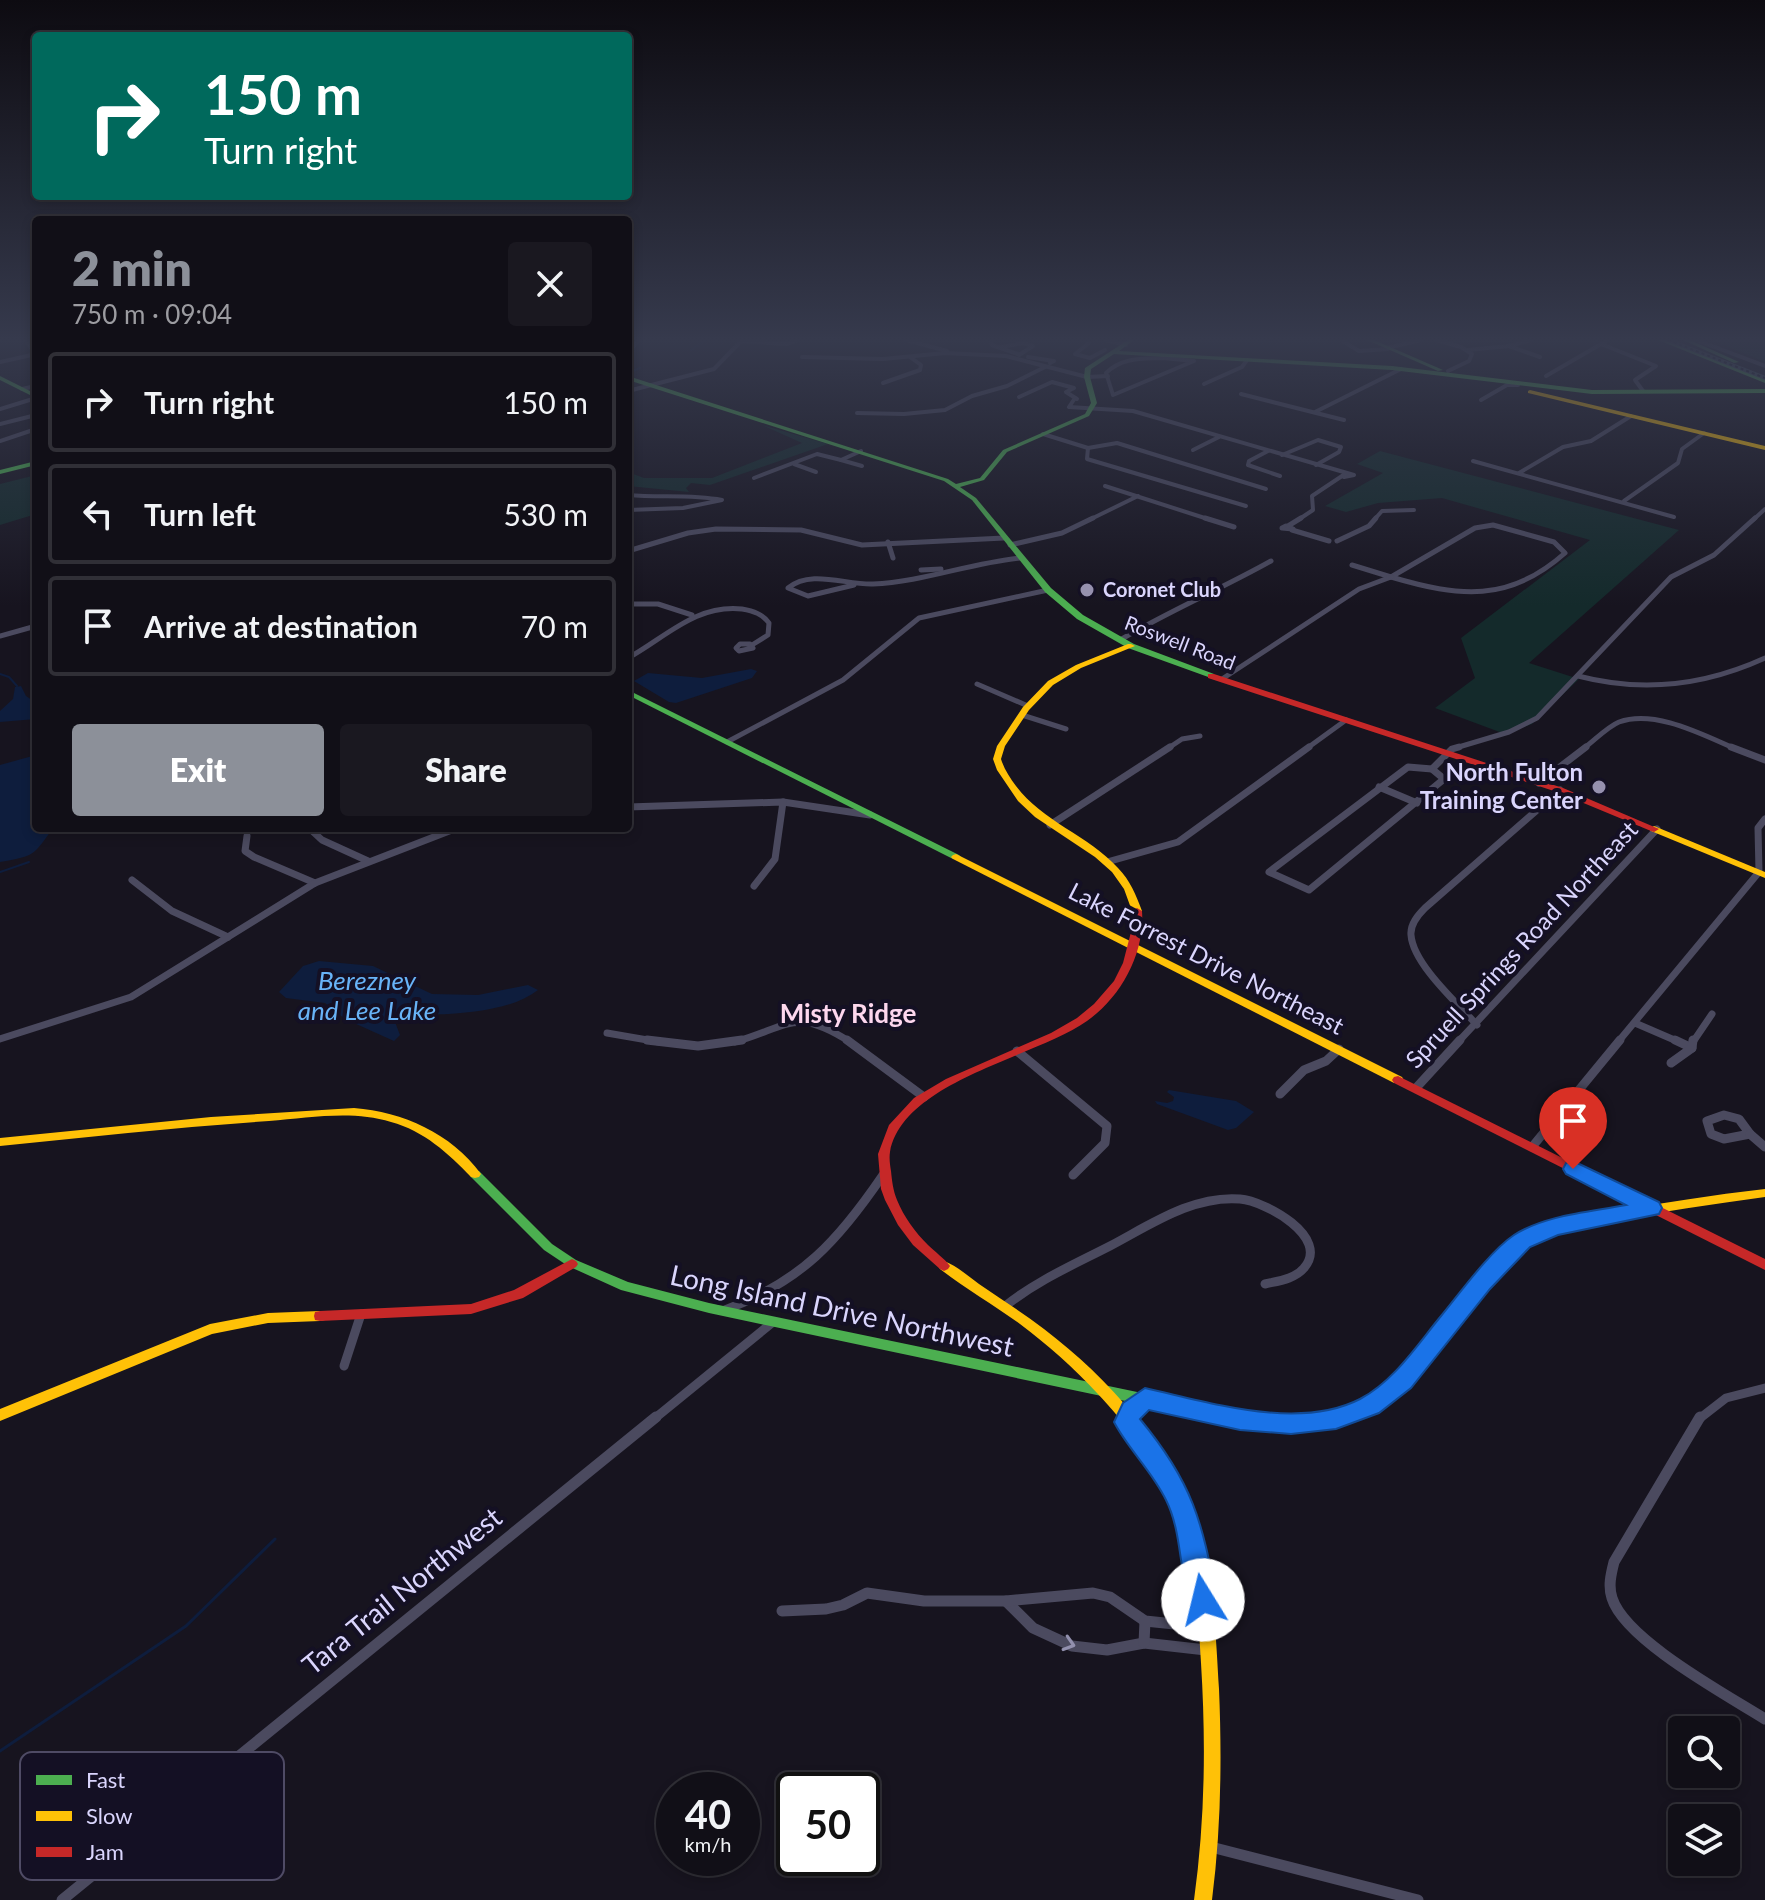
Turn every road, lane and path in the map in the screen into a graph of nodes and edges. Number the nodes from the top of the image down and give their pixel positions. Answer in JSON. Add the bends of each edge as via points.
{"nodes":[{"id":1,"x":789,"y":429,"type":"edge"},
{"id":2,"x":1055,"y":429,"type":"edge"},
{"id":3,"x":1191,"y":429,"type":"edge"},
{"id":4,"x":1611,"y":429,"type":"edge"},
{"id":5,"x":1685,"y":429,"type":"edge"},
{"id":6,"x":32,"y":431,"type":"edge"},
{"id":7,"x":1045,"y":433,"type":"junction"},
{"id":8,"x":1704,"y":433,"type":"junction"},
{"id":9,"x":1219,"y":437,"type":"junction"},
{"id":10,"x":0,"y":444,"type":"edge"},
{"id":11,"x":1090,"y":447,"type":"junction"},
{"id":12,"x":1765,"y":448,"type":"edge"},
{"id":13,"x":1193,"y":450,"type":"dead end"},
{"id":14,"x":861,"y":451,"type":"junction"},
{"id":15,"x":1268,"y":451,"type":"junction"},
{"id":16,"x":1282,"y":455,"type":"junction"},
{"id":17,"x":841,"y":460,"type":"junction"},
{"id":18,"x":1473,"y":461,"type":"dead end"},
{"id":19,"x":794,"y":464,"type":"junction"},
{"id":20,"x":1316,"y":465,"type":"junction"},
{"id":21,"x":862,"y":466,"type":"dead end"},
{"id":22,"x":32,"y":469,"type":"edge"},
{"id":23,"x":32,"y":470,"type":"edge"},
{"id":24,"x":816,"y":472,"type":"dead end"},
{"id":25,"x":1519,"y":473,"type":"junction"},
{"id":26,"x":0,"y":475,"type":"edge"},
{"id":27,"x":1280,"y":476,"type":"dead end"},
{"id":28,"x":754,"y":478,"type":"dead end"},
{"id":29,"x":957,"y":486,"type":"junction"},
{"id":30,"x":1105,"y":486,"type":"dead end"},
{"id":31,"x":1266,"y":489,"type":"dead end"},
{"id":32,"x":632,"y":495,"type":"edge"},
{"id":33,"x":1138,"y":496,"type":"junction"},
{"id":34,"x":1624,"y":501,"type":"junction"},
{"id":35,"x":1246,"y":506,"type":"dead end"},
{"id":36,"x":1765,"y":509,"type":"edge"},
{"id":37,"x":632,"y":510,"type":"edge"},
{"id":38,"x":1414,"y":510,"type":"dead end"},
{"id":39,"x":1674,"y":517,"type":"dead end"},
{"id":40,"x":1234,"y":527,"type":"dead end"},
{"id":41,"x":888,"y":542,"type":"junction"},
{"id":42,"x":1012,"y":548,"type":"junction"},
{"id":43,"x":632,"y":550,"type":"edge"},
{"id":44,"x":893,"y":558,"type":"dead end"},
{"id":45,"x":1271,"y":561,"type":"dead end"},
{"id":46,"x":1352,"y":565,"type":"dead end"},
{"id":47,"x":913,"y":567,"type":"dead end"},
{"id":48,"x":921,"y":570,"type":"junction"},
{"id":49,"x":943,"y":570,"type":"junction"},
{"id":50,"x":931,"y":574,"type":"junction"},
{"id":51,"x":1391,"y":577,"type":"junction"},
{"id":52,"x":854,"y":585,"type":"junction"},
{"id":53,"x":1048,"y":590,"type":"junction"},
{"id":54,"x":632,"y":604,"type":"edge"},
{"id":55,"x":692,"y":615,"type":"junction"},
{"id":56,"x":32,"y":627,"type":"edge"},
{"id":57,"x":0,"y":636,"type":"edge"},
{"id":58,"x":1120,"y":640,"type":"junction"},
{"id":59,"x":752,"y":645,"type":"dead end"},
{"id":60,"x":1131,"y":646,"type":"junction"},
{"id":61,"x":632,"y":655,"type":"edge"},
{"id":62,"x":1765,"y":658,"type":"edge"},
{"id":63,"x":1578,"y":676,"type":"junction"},
{"id":64,"x":1222,"y":679,"type":"junction"},
{"id":65,"x":977,"y":684,"type":"dead end"},
{"id":66,"x":632,"y":694,"type":"edge"},
{"id":67,"x":1025,"y":710,"type":"junction"},
{"id":68,"x":1346,"y":720,"type":"junction"},
{"id":69,"x":1066,"y":729,"type":"dead end"},
{"id":70,"x":1200,"y":736,"type":"dead end"},
{"id":71,"x":727,"y":742,"type":"junction"},
{"id":72,"x":1446,"y":752,"type":"junction"},
{"id":73,"x":1765,"y":760,"type":"edge"},
{"id":74,"x":1432,"y":769,"type":"junction"},
{"id":75,"x":1539,"y":783,"type":"junction"},
{"id":76,"x":1379,"y":787,"type":"junction"},
{"id":77,"x":1560,"y":790,"type":"junction"},
{"id":78,"x":783,"y":802,"type":"junction"},
{"id":79,"x":1417,"y":803,"type":"junction"},
{"id":80,"x":632,"y":807,"type":"edge"},
{"id":81,"x":876,"y":816,"type":"junction"},
{"id":82,"x":1765,"y":819,"type":"edge"},
{"id":83,"x":1050,"y":825,"type":"junction"},
{"id":84,"x":1657,"y":829,"type":"junction"},
{"id":85,"x":312,"y":832,"type":"edge"},
{"id":86,"x":444,"y":832,"type":"edge"},
{"id":87,"x":247,"y":836,"type":"dead end"},
{"id":88,"x":368,"y":861,"type":"junction"},
{"id":89,"x":1107,"y":862,"type":"junction"},
{"id":90,"x":1762,"y":873,"type":"edge"},
{"id":91,"x":132,"y":880,"type":"dead end"},
{"id":92,"x":315,"y":883,"type":"junction"},
{"id":93,"x":754,"y":886,"type":"dead end"},
{"id":94,"x":228,"y":937,"type":"junction"},
{"id":95,"x":1134,"y":944,"type":"junction"},
{"id":96,"x":1712,"y":1014,"type":"dead end"},
{"id":97,"x":1635,"y":1023,"type":"junction"},
{"id":98,"x":1477,"y":1025,"type":"junction"},
{"id":99,"x":607,"y":1033,"type":"dead end"},
{"id":100,"x":0,"y":1039,"type":"edge"},
{"id":101,"x":1692,"y":1048,"type":"junction"},
{"id":102,"x":1339,"y":1049,"type":"junction"},
{"id":103,"x":1017,"y":1051,"type":"junction"},
{"id":104,"x":1671,"y":1063,"type":"dead end"},
{"id":105,"x":1416,"y":1088,"type":"junction"},
{"id":106,"x":1280,"y":1094,"type":"dead end"},
{"id":107,"x":924,"y":1097,"type":"junction"},
{"id":108,"x":1750,"y":1134,"type":"junction"},
{"id":109,"x":0,"y":1142,"type":"edge"},
{"id":110,"x":1532,"y":1147,"type":"junction"},
{"id":111,"x":1765,"y":1147,"type":"edge"},
{"id":112,"x":883,"y":1175,"type":"junction"},
{"id":113,"x":1073,"y":1175,"type":"dead end"},
{"id":114,"x":1765,"y":1193,"type":"edge"},
{"id":115,"x":1651,"y":1208,"type":"junction"},
{"id":116,"x":572,"y":1264,"type":"junction"},
{"id":117,"x":1765,"y":1265,"type":"edge"},
{"id":118,"x":1265,"y":1284,"type":"dead end"},
{"id":119,"x":1004,"y":1307,"type":"junction"},
{"id":120,"x":725,"y":1310,"type":"junction"},
{"id":121,"x":361,"y":1314,"type":"junction"},
{"id":122,"x":774,"y":1321,"type":"junction"},
{"id":123,"x":344,"y":1366,"type":"dead end"},
{"id":124,"x":1765,"y":1388,"type":"edge"},
{"id":125,"x":1099,"y":1390,"type":"junction"},
{"id":126,"x":1145,"y":1398,"type":"junction"},
{"id":127,"x":0,"y":1415,"type":"edge"},
{"id":128,"x":1127,"y":1422,"type":"junction"},
{"id":129,"x":1006,"y":1601,"type":"junction"},
{"id":130,"x":782,"y":1611,"type":"dead end"},
{"id":131,"x":1145,"y":1621,"type":"junction"},
{"id":132,"x":1206,"y":1628,"type":"junction"},
{"id":133,"x":1144,"y":1643,"type":"junction"},
{"id":134,"x":1208,"y":1650,"type":"junction"},
{"id":135,"x":1765,"y":1719,"type":"edge"},
{"id":136,"x":244,"y":1752,"type":"edge"},
{"id":137,"x":1211,"y":1847,"type":"junction"},
{"id":138,"x":87,"y":1880,"type":"edge"},
{"id":139,"x":62,"y":1900,"type":"edge"},
{"id":140,"x":1203,"y":1900,"type":"edge"},
{"id":141,"x":1418,"y":1900,"type":"edge"}],
"edges":[{"from":1,"to":14,"type":"main road","name":"Roswell Road"},
{"from":2,"to":7,"type":"main road"},
{"from":3,"to":9,"type":"street"},
{"from":4,"to":25,"type":"street","via":[[1591,441],[1563,447]]},
{"from":5,"to":8,"type":"main road"},
{"from":6,"to":10,"type":"street"},
{"from":7,"to":11,"type":"street"},
{"from":7,"to":29,"type":"main road","via":[[1005,451],[982,479]]},
{"from":8,"to":12,"type":"main road"},
{"from":8,"to":34,"type":"street","via":[[1682,449],[1678,463]]},
{"from":9,"to":13,"type":"street"},
{"from":9,"to":15,"type":"street"},
{"from":11,"to":31,"type":"street","via":[[1117,443]]},
{"from":11,"to":35,"type":"street","via":[[1087,459]]},
{"from":14,"to":17,"type":"street"},
{"from":14,"to":29,"type":"main road","name":"Roswell Road"},
{"from":15,"to":16,"type":"street"},
{"from":15,"to":27,"type":"street","via":[[1248,465]]},
{"from":16,"to":20,"type":"street"},
{"from":16,"to":20,"type":"street","via":[[1311,440],[1341,447]]},
{"from":17,"to":19,"type":"street","via":[[821,453]]},
{"from":17,"to":21,"type":"street"},
{"from":18,"to":25,"type":"street"},
{"from":19,"to":24,"type":"street"},
{"from":19,"to":28,"type":"street"},
{"from":20,"to":38,"type":"street","via":[[1344,475],[1316,491],[1313,510],[1290,528],[1337,541],[1369,526],[1382,511]]},
{"from":22,"to":26,"type":"main road"},
{"from":23,"to":26,"type":"main road"},
{"from":25,"to":34,"type":"street"},
{"from":29,"to":42,"type":"main road","name":"Roswell Road","via":[[974,499]]},
{"from":30,"to":33,"type":"street"},
{"from":32,"to":37,"type":"street","via":[[666,499],[692,494],[722,500]]},
{"from":33,"to":40,"type":"street"},
{"from":33,"to":42,"type":"street","via":[[1062,533]]},
{"from":34,"to":39,"type":"street"},
{"from":36,"to":63,"type":"street","via":[[1720,551],[1671,577]]},
{"from":41,"to":42,"type":"street"},
{"from":41,"to":43,"type":"street","via":[[855,544],[796,529],[716,529]]},
{"from":41,"to":44,"type":"street"},
{"from":42,"to":49,"type":"street","via":[[1003,559]]},
{"from":42,"to":53,"type":"main road","name":"Roswell Road"},
{"from":45,"to":58,"type":"street"},
{"from":46,"to":51,"type":"street"},
{"from":47,"to":48,"type":"street"},
{"from":48,"to":49,"type":"street"},
{"from":48,"to":50,"type":"street"},
{"from":49,"to":50,"type":"street"},
{"from":50,"to":52,"type":"street"},
{"from":51,"to":51,"type":"street","via":[[1481,526],[1510,528],[1565,550],[1526,583],[1509,589],[1447,591]]},
{"from":51,"to":64,"type":"street","via":[[1359,589]]},
{"from":52,"to":52,"type":"street","via":[[806,578],[788,588],[808,596]]},
{"from":53,"to":58,"type":"main road","name":"Roswell Road"},
{"from":53,"to":71,"type":"street","via":[[919,618],[843,680]]},
{"from":54,"to":55,"type":"street","via":[[658,604]]},
{"from":55,"to":59,"type":"street","via":[[733,608],[764,616],[771,627],[768,635]]},
{"from":55,"to":61,"type":"street"},
{"from":56,"to":57,"type":"street"},
{"from":58,"to":60,"type":"main road","name":"Roswell Road"},
{"from":60,"to":64,"type":"main road","name":"Roswell Road"},
{"from":60,"to":67,"type":"main road","via":[[1059,675]]},
{"from":62,"to":63,"type":"street","via":[[1727,676],[1651,687],[1622,687]]},
{"from":63,"to":72,"type":"street","via":[[1530,723]]},
{"from":64,"to":68,"type":"main road","name":"Roswell Road"},
{"from":65,"to":67,"type":"street","via":[[993,687]]},
{"from":66,"to":71,"type":"main road","name":"Lake Forrest Drive Northeast"},
{"from":67,"to":69,"type":"street"},
{"from":67,"to":83,"type":"main road","via":[[998,753],[998,767],[1026,805]]},
{"from":68,"to":72,"type":"main road","name":"Roswell Road"},
{"from":68,"to":89,"type":"street","via":[[1178,842]]},
{"from":70,"to":83,"type":"street","via":[[1182,739]]},
{"from":71,"to":81,"type":"main road","name":"Lake Forrest Drive Northeast"},
{"from":72,"to":74,"type":"street"},
{"from":72,"to":75,"type":"main road","name":"Roswell Road"},
{"from":73,"to":75,"type":"street","via":[[1667,724],[1633,719],[1617,723]]},
{"from":74,"to":76,"type":"street","via":[[1408,767]]},
{"from":74,"to":79,"type":"street","via":[[1444,779]]},
{"from":75,"to":77,"type":"main road","name":"Roswell Road"},
{"from":76,"to":79,"type":"street"},
{"from":76,"to":79,"type":"street","via":[[1269,872],[1309,890]]},
{"from":77,"to":84,"type":"main road","name":"Roswell Road"},
{"from":77,"to":98,"type":"street","via":[[1425,908],[1412,926],[1419,954]]},
{"from":78,"to":80,"type":"street"},
{"from":78,"to":81,"type":"street"},
{"from":78,"to":93,"type":"street","via":[[776,861]]},
{"from":81,"to":95,"type":"main road","name":"Lake Forrest Drive Northeast"},
{"from":82,"to":90,"type":"street","via":[[1758,828]]},
{"from":83,"to":89,"type":"main road"},
{"from":84,"to":90,"type":"main road","name":"Roswell Road"},
{"from":84,"to":98,"type":"street","name":"Spruell Springs Road Northeast"},
{"from":85,"to":88,"type":"street","via":[[319,841]]},
{"from":86,"to":88,"type":"street"},
{"from":87,"to":92,"type":"street","via":[[245,851],[259,863],[295,871]]},
{"from":88,"to":92,"type":"street"},
{"from":89,"to":95,"type":"main road","via":[[1139,900]]},
{"from":90,"to":97,"type":"street"},
{"from":91,"to":94,"type":"street","via":[[172,911]]},
{"from":92,"to":94,"type":"street"},
{"from":94,"to":100,"type":"street","via":[[120,1002]]},
{"from":95,"to":102,"type":"main road","name":"Lake Forrest Drive Northeast"},
{"from":95,"to":103,"type":"main road","via":[[1116,986],[1094,1010],[1071,1027]]},
{"from":96,"to":101,"type":"street"},
{"from":97,"to":101,"type":"street"},
{"from":97,"to":110,"type":"street"},
{"from":98,"to":105,"type":"street","name":"Spruell Springs Road Northeast"},
{"from":99,"to":107,"type":"street","via":[[679,1046],[713,1046],[747,1040],[789,1022],[809,1021]]},
{"from":101,"to":104,"type":"street"},
{"from":102,"to":105,"type":"main road","name":"Lake Forrest Drive Northeast"},
{"from":102,"to":106,"type":"street","via":[[1304,1070]]},
{"from":103,"to":107,"type":"main road","via":[[951,1078]]},
{"from":103,"to":113,"type":"street","via":[[1107,1126],[1105,1143]]},
{"from":105,"to":110,"type":"main road","name":"Lake Forrest Drive Northeast"},
{"from":107,"to":112,"type":"main road","via":[[890,1135]]},
{"from":108,"to":108,"type":"street","via":[[1718,1138],[1707,1121],[1732,1115]]},
{"from":108,"to":111,"type":"street"},
{"from":109,"to":116,"type":"main road","name":"Long Island Drive Northwest","via":[[247,1119],[391,1117],[447,1147],[524,1230]]},
{"from":110,"to":115,"type":"main road","name":"Lake Forrest Drive Northeast"},
{"from":112,"to":119,"type":"main road","via":[[917,1245]]},
{"from":112,"to":120,"type":"street","via":[[824,1251]]},
{"from":114,"to":115,"type":"main road","name":"Long Island Drive Northwest"},
{"from":115,"to":117,"type":"main road","name":"Lake Forrest Drive Northeast"},
{"from":115,"to":126,"type":"main road","name":"Long Island Drive Northwest","via":[[1554,1228],[1522,1241],[1402,1380],[1383,1399],[1354,1412],[1314,1422],[1267,1423]]},
{"from":116,"to":120,"type":"main road","name":"Long Island Drive Northwest","via":[[644,1292]]},
{"from":116,"to":121,"type":"main road","via":[[518,1294],[483,1306]]},
{"from":118,"to":119,"type":"street","via":[[1300,1270],[1310,1254],[1309,1239],[1297,1225],[1262,1206],[1231,1199],[1169,1215],[1032,1286]]},
{"from":119,"to":125,"type":"main road","via":[[1050,1341]]},
{"from":120,"to":122,"type":"main road","name":"Long Island Drive Northwest"},
{"from":121,"to":123,"type":"street"},
{"from":121,"to":127,"type":"main road","via":[[268,1318],[208,1329]]},
{"from":122,"to":125,"type":"main road","name":"Long Island Drive Northwest"},
{"from":122,"to":136,"type":"street","name":"Tara Trail Northwest"},
{"from":124,"to":135,"type":"street","via":[[1726,1398],[1700,1417],[1614,1562],[1609,1585],[1623,1618],[1637,1634]]},
{"from":125,"to":126,"type":"main road","name":"Long Island Drive Northwest"},
{"from":125,"to":128,"type":"main road"},
{"from":126,"to":128,"type":"main road"},
{"from":128,"to":132,"type":"main road","via":[[1178,1497],[1193,1541]]},
{"from":129,"to":130,"type":"street","via":[[924,1601],[867,1593],[826,1609]]},
{"from":129,"to":131,"type":"street","via":[[1093,1593],[1110,1597]]},
{"from":129,"to":133,"type":"street","one_way":true,"via":[[1033,1628],[1072,1646],[1107,1650]]},
{"from":131,"to":132,"type":"street"},
{"from":131,"to":133,"type":"street"},
{"from":132,"to":134,"type":"main road"},
{"from":133,"to":134,"type":"street"},
{"from":134,"to":137,"type":"main road"},
{"from":137,"to":140,"type":"main road"},
{"from":137,"to":141,"type":"street"},
{"from":138,"to":139,"type":"street","name":"Tara Trail Northwest"}]}
